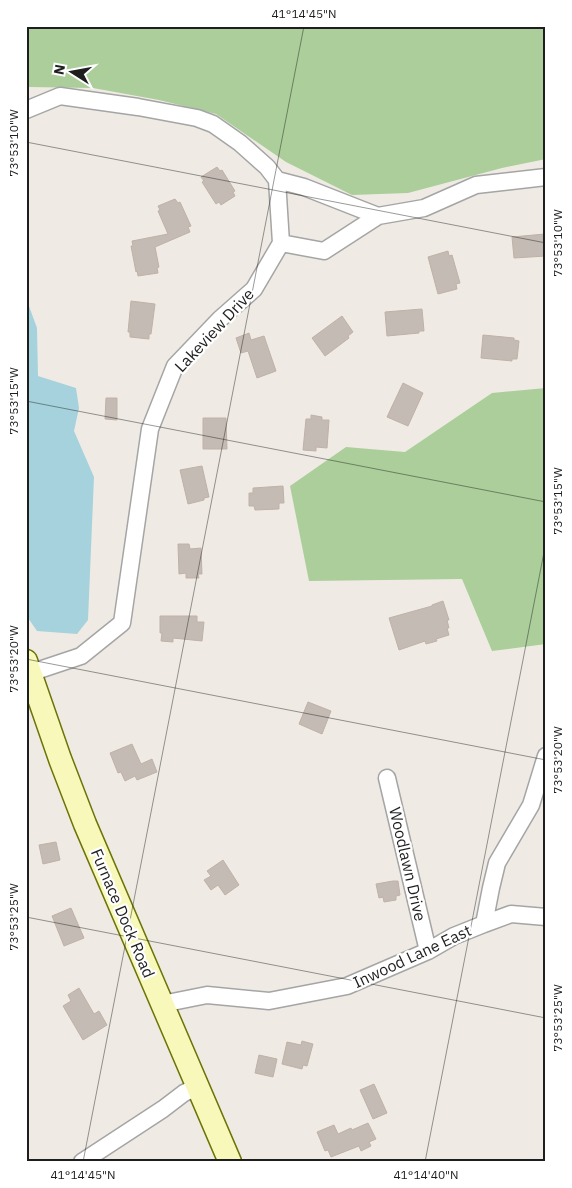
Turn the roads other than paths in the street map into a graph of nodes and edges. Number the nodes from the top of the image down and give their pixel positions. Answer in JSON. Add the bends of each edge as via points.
{"nodes":[{"id":1,"x":26,"y":110,"type":"edge"},
{"id":2,"x":546,"y":177,"type":"edge"},
{"id":3,"x":277,"y":180,"type":"junction"},
{"id":4,"x":378,"y":216,"type":"junction"},
{"id":5,"x":281,"y":243,"type":"junction"},
{"id":6,"x":28,"y":667,"type":"edge"},
{"id":7,"x":546,"y":756,"type":"edge"},
{"id":8,"x":387,"y":778,"type":"dead end"},
{"id":9,"x":546,"y":917,"type":"edge"},
{"id":10,"x":484,"y":924,"type":"junction"},
{"id":11,"x":428,"y":951,"type":"junction"},
{"id":12,"x":162,"y":1004,"type":"junction"},
{"id":13,"x":197,"y":1087,"type":"junction"},
{"id":14,"x":82,"y":1162,"type":"edge"},
{"id":15,"x":230,"y":1162,"type":"edge"}],
"edges":[{"from":1,"to":3,"type":"street","via":[[60,96],[197,118],[213,124],[240,143]]},
{"from":2,"to":4,"type":"street","via":[[476,185],[424,208]]},
{"from":3,"to":4,"type":"street"},
{"from":3,"to":5,"type":"street"},
{"from":4,"to":5,"type":"street","via":[[324,251]]},
{"from":5,"to":6,"type":"street","name":"Lakeview Drive","via":[[254,289],[220,319],[176,366],[150,429],[122,622],[81,656]]},
{"from":6,"to":12,"type":"street","name":"Furnace Dock Road","via":[[85,824]]},
{"from":7,"to":10,"type":"street","name":"Inwood Lane East","via":[[531,805],[497,863]]},
{"from":8,"to":11,"type":"street","name":"Woodlawn Drive"},
{"from":9,"to":10,"type":"street","via":[[511,914]]},
{"from":10,"to":11,"type":"street","name":"Inwood Lane East"},
{"from":11,"to":12,"type":"street","name":"Inwood Lane East","via":[[347,986],[269,1002],[207,995]]},
{"from":12,"to":13,"type":"street","name":"Furnace Dock Road"},
{"from":13,"to":14,"type":"street"},
{"from":13,"to":15,"type":"street","name":"Furnace Dock Road"}]}
